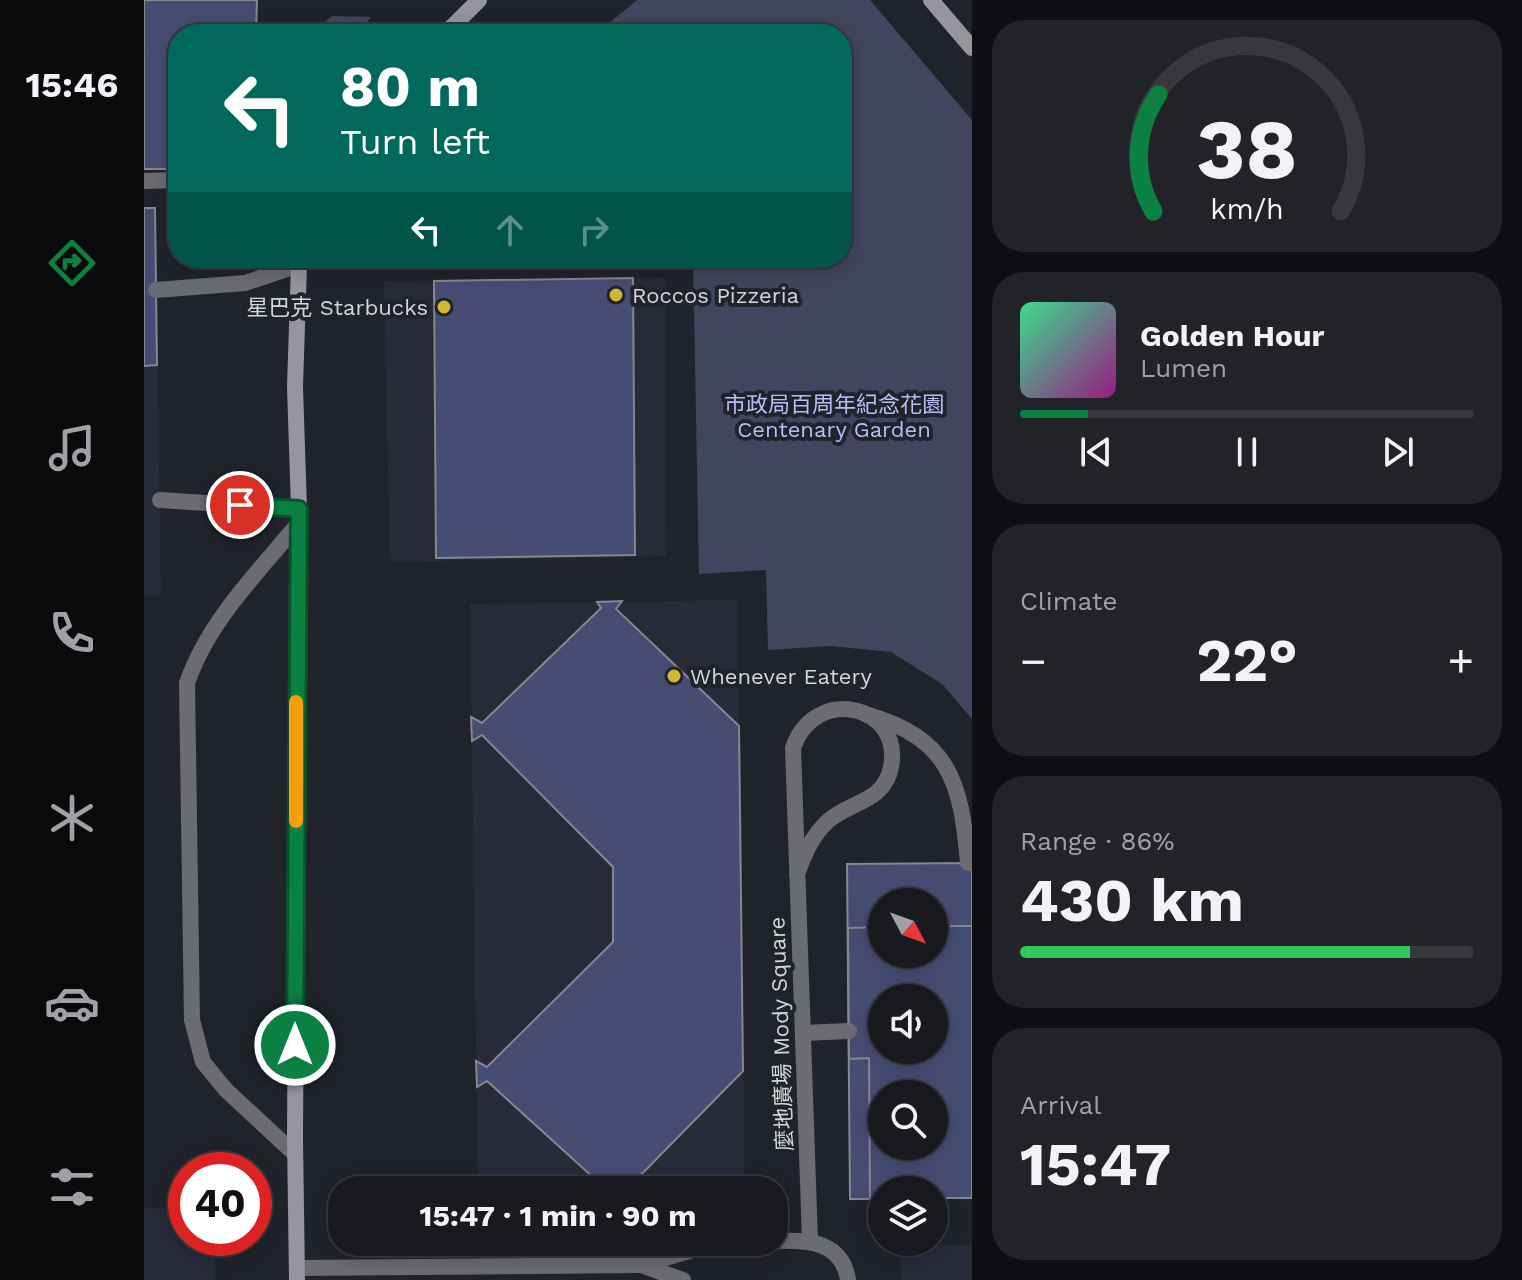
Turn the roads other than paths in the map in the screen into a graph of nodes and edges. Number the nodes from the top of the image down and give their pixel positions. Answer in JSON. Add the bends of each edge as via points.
{"nodes":[{"id":1,"x":479,"y":0,"type":"edge"},
{"id":2,"x":931,"y":0,"type":"edge"},
{"id":3,"x":455,"y":24,"type":"edge"},
{"id":4,"x":972,"y":48,"type":"edge"},
{"id":5,"x":168,"y":180,"type":"edge"},
{"id":6,"x":144,"y":181,"type":"edge"},
{"id":7,"x":283,"y":268,"type":"edge"},
{"id":8,"x":301,"y":268,"type":"edge"},
{"id":9,"x":156,"y":290,"type":"dead end"},
{"id":10,"x":160,"y":500,"type":"dead end"},
{"id":11,"x":298,"y":516,"type":"junction"},
{"id":12,"x":863,"y":713,"type":"junction"},
{"id":13,"x":968,"y":863,"type":"dead end"},
{"id":14,"x":797,"y":875,"type":"junction"},
{"id":15,"x":849,"y":1031,"type":"dead end"},
{"id":16,"x":803,"y":1033,"type":"junction"},
{"id":17,"x":295,"y":1154,"type":"junction"},
{"id":18,"x":810,"y":1240,"type":"junction"},
{"id":19,"x":788,"y":1241,"type":"edge"},
{"id":20,"x":672,"y":1256,"type":"edge"},
{"id":21,"x":641,"y":1265,"type":"junction"},
{"id":22,"x":297,"y":1274,"type":"edge"},
{"id":23,"x":683,"y":1280,"type":"edge"},
{"id":24,"x":848,"y":1280,"type":"edge"}],
"edges":[{"from":1,"to":3,"type":"street"},
{"from":2,"to":4,"type":"street"},
{"from":5,"to":6,"type":"street"},
{"from":7,"to":9,"type":"street","via":[[245,283]]},
{"from":8,"to":11,"type":"street","via":[[295,386]]},
{"from":10,"to":11,"type":"street"},
{"from":11,"to":17,"type":"street"},
{"from":11,"to":17,"type":"street","via":[[197,654],[187,683],[192,1020],[203,1062]]},
{"from":12,"to":13,"type":"street","via":[[918,736],[939,757],[964,810]]},
{"from":12,"to":14,"type":"street","name":"麼地廣場 Mody Square","via":[[889,741],[892,755],[885,784],[829,820],[814,836]]},
{"from":12,"to":14,"type":"street","name":"麼地廣場 Mody Square","via":[[851,708],[826,711],[797,736],[792,761]]},
{"from":14,"to":16,"type":"street","name":"麼地廣場 Mody Square"},
{"from":15,"to":16,"type":"street"},
{"from":16,"to":18,"type":"street","name":"麼地廣場 Mody Square"},
{"from":17,"to":22,"type":"street"},
{"from":18,"to":19,"type":"street"},
{"from":18,"to":24,"type":"street","via":[[834,1252]]},
{"from":20,"to":21,"type":"street"},
{"from":21,"to":22,"type":"street"},
{"from":21,"to":23,"type":"street"}]}
